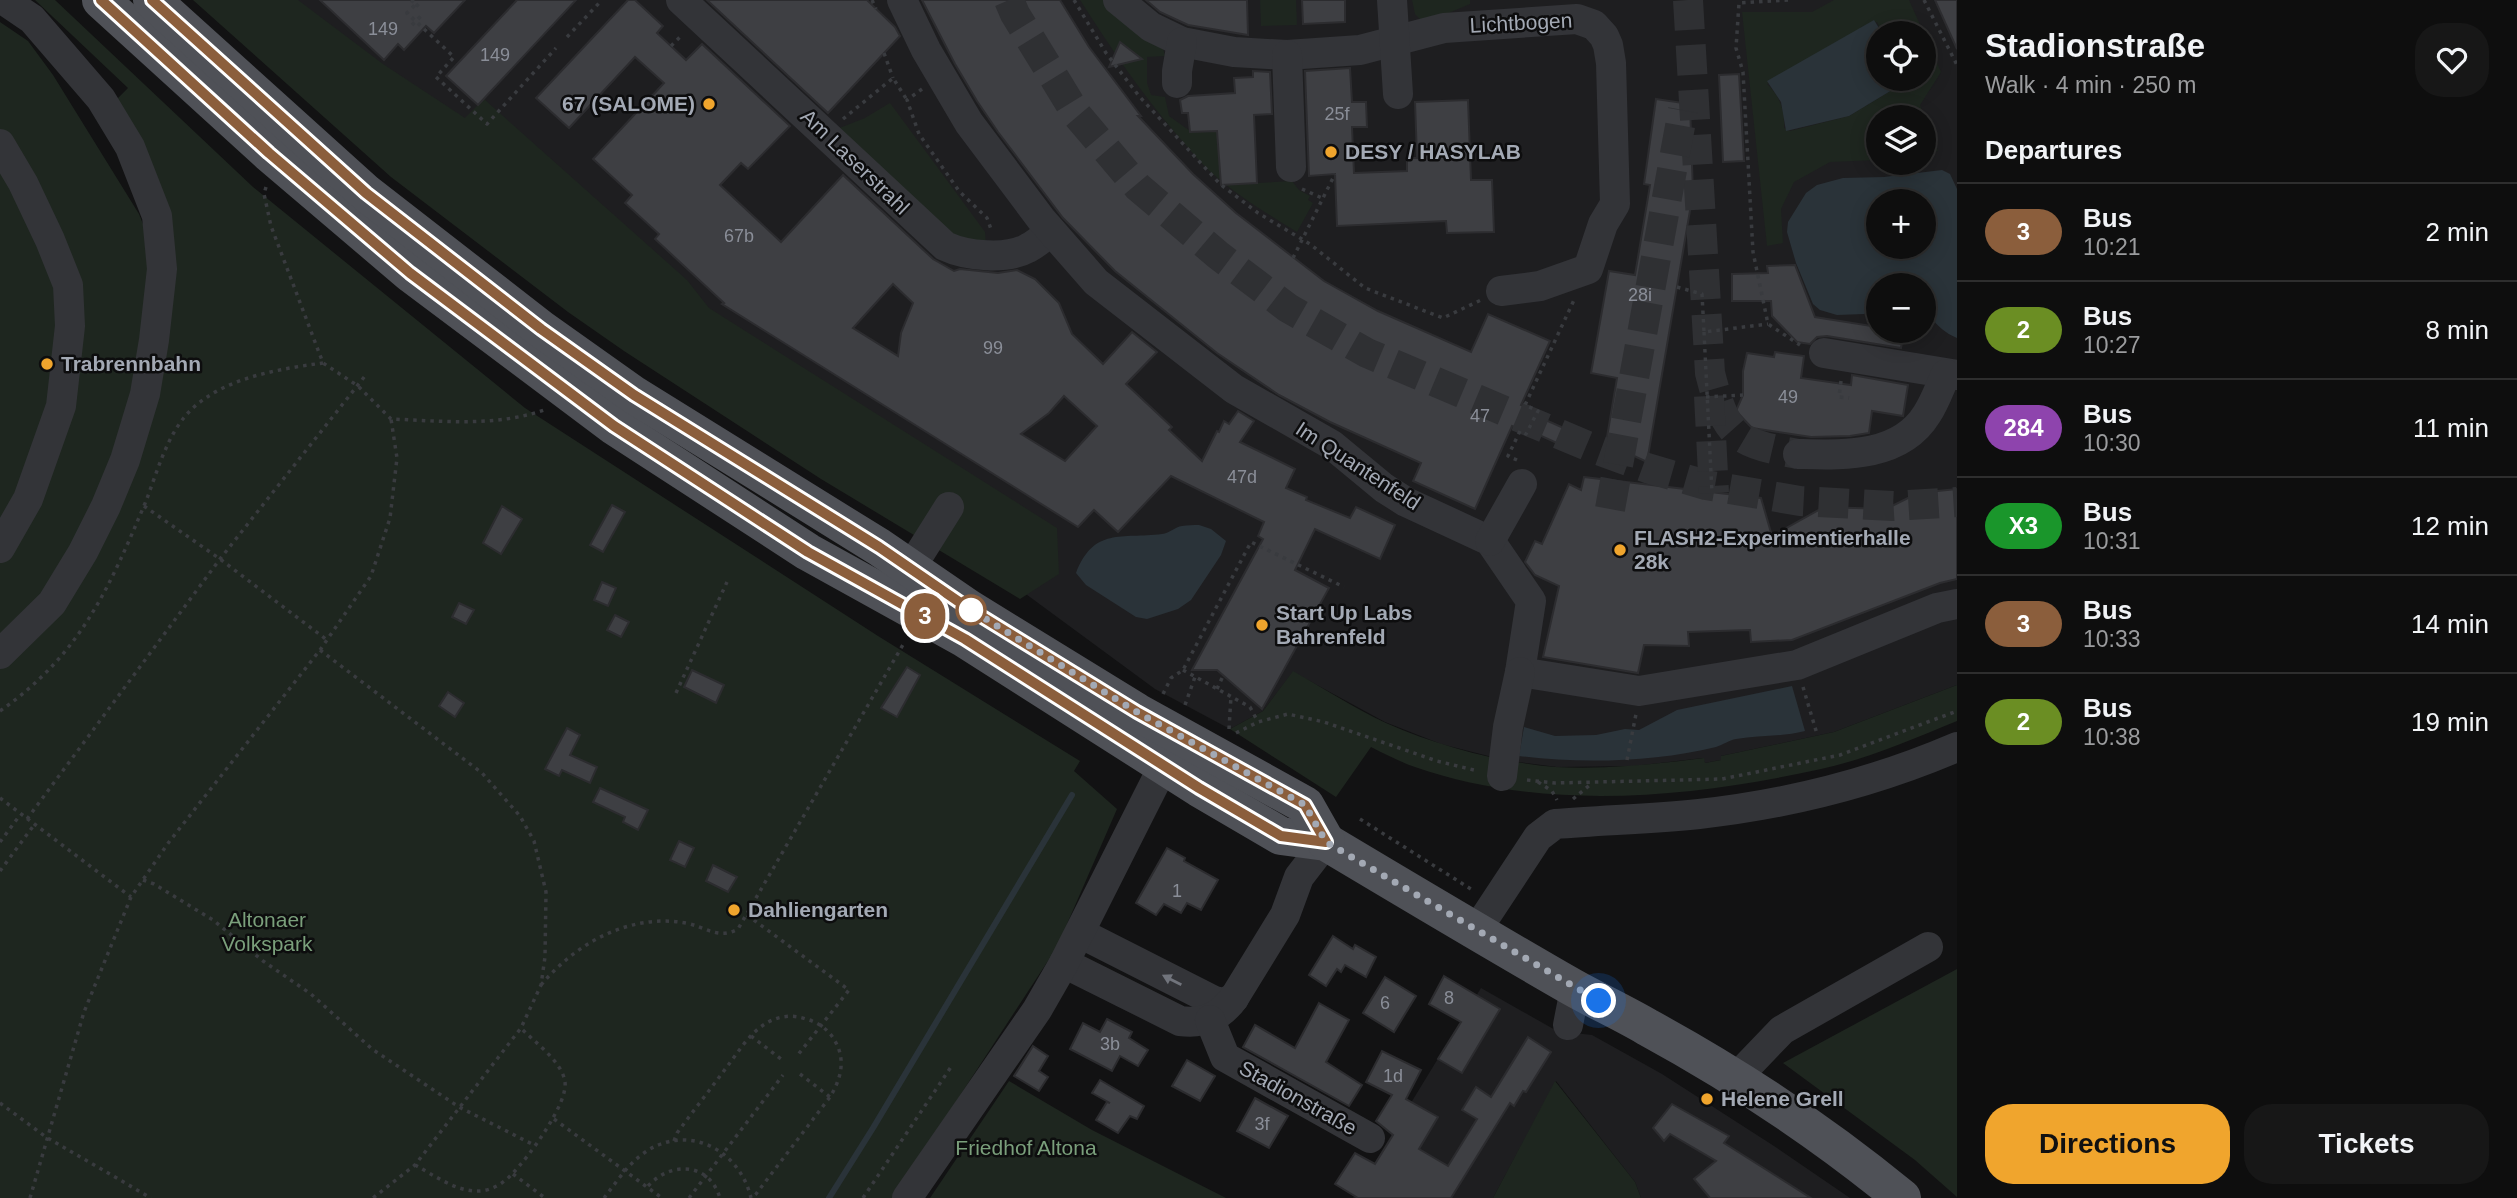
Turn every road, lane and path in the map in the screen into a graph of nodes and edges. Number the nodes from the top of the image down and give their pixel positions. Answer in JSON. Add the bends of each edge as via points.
{"nodes":[{"id":1,"x":4,"y":0,"type":"edge"},
{"id":2,"x":101,"y":0,"type":"edge"},
{"id":3,"x":152,"y":0,"type":"edge"},
{"id":4,"x":602,"y":0,"type":"edge"},
{"id":5,"x":681,"y":0,"type":"edge"},
{"id":6,"x":872,"y":0,"type":"edge"},
{"id":7,"x":1074,"y":0,"type":"edge"},
{"id":8,"x":1118,"y":0,"type":"edge"},
{"id":9,"x":1392,"y":0,"type":"edge"},
{"id":10,"x":1788,"y":0,"type":"edge"},
{"id":11,"x":1924,"y":0,"type":"edge"},
{"id":12,"x":413,"y":2,"type":"edge"},
{"id":13,"x":889,"y":4,"type":"edge"},
{"id":14,"x":1577,"y":9,"type":"edge"},
{"id":15,"x":412,"y":25,"type":"dead end"},
{"id":16,"x":567,"y":37,"type":"dead end"},
{"id":17,"x":1395,"y":40,"type":"junction"},
{"id":18,"x":1182,"y":42,"type":"junction"},
{"id":19,"x":556,"y":48,"type":"dead end"},
{"id":20,"x":884,"y":53,"type":"dead end"},
{"id":21,"x":1287,"y":55,"type":"junction"},
{"id":22,"x":1957,"y":65,"type":"edge"},
{"id":23,"x":945,"y":71,"type":"junction"},
{"id":24,"x":893,"y":78,"type":"junction"},
{"id":25,"x":1177,"y":83,"type":"dead end"},
{"id":26,"x":1398,"y":94,"type":"dead end"},
{"id":27,"x":907,"y":100,"type":"junction"},
{"id":28,"x":825,"y":134,"type":"junction"},
{"id":29,"x":0,"y":144,"type":"edge"},
{"id":30,"x":1335,"y":174,"type":"dead end"},
{"id":31,"x":1296,"y":177,"type":"joint"},
{"id":32,"x":267,"y":181,"type":"dead end"},
{"id":33,"x":1322,"y":198,"type":"junction"},
{"id":34,"x":1051,"y":231,"type":"junction"},
{"id":35,"x":994,"y":254,"type":"junction"},
{"id":36,"x":1293,"y":258,"type":"dead end"},
{"id":37,"x":1588,"y":269,"type":"junction"},
{"id":38,"x":1677,"y":287,"type":"dead end"},
{"id":39,"x":1501,"y":290,"type":"joint"},
{"id":40,"x":1768,"y":324,"type":"junction"},
{"id":41,"x":1704,"y":332,"type":"junction"},
{"id":42,"x":1824,"y":353,"type":"joint"},
{"id":43,"x":323,"y":363,"type":"junction"},
{"id":44,"x":1951,"y":375,"type":"edge"},
{"id":45,"x":365,"y":376,"type":"dead end"},
{"id":46,"x":358,"y":386,"type":"junction"},
{"id":47,"x":1743,"y":395,"type":"dead end"},
{"id":48,"x":1706,"y":397,"type":"junction"},
{"id":49,"x":547,"y":409,"type":"dead end"},
{"id":50,"x":391,"y":419,"type":"junction"},
{"id":51,"x":1798,"y":454,"type":"tunnel mouth"},
{"id":52,"x":1520,"y":472,"type":"joint"},
{"id":53,"x":1712,"y":493,"type":"tunnel mouth"},
{"id":54,"x":144,"y":506,"type":"junction"},
{"id":55,"x":949,"y":508,"type":"dead end"},
{"id":56,"x":1490,"y":541,"type":"junction"},
{"id":57,"x":0,"y":548,"type":"edge"},
{"id":58,"x":220,"y":559,"type":"junction"},
{"id":59,"x":910,"y":569,"type":"junction"},
{"id":60,"x":727,"y":582,"type":"dead end"},
{"id":61,"x":1345,"y":587,"type":"dead end"},
{"id":62,"x":1957,"y":604,"type":"edge"},
{"id":63,"x":327,"y":640,"type":"junction"},
{"id":64,"x":904,"y":643,"type":"dead end"},
{"id":65,"x":320,"y":650,"type":"junction"},
{"id":66,"x":0,"y":654,"type":"edge"},
{"id":67,"x":1797,"y":665,"type":"junction"},
{"id":68,"x":1183,"y":670,"type":"junction"},
{"id":69,"x":1520,"y":672,"type":"junction"},
{"id":70,"x":1223,"y":676,"type":"dead end"},
{"id":71,"x":1195,"y":677,"type":"junction"},
{"id":72,"x":1217,"y":689,"type":"junction"},
{"id":73,"x":676,"y":693,"type":"dead end"},
{"id":74,"x":1231,"y":696,"type":"junction"},
{"id":75,"x":1160,"y":699,"type":"dead end"},
{"id":76,"x":0,"y":711,"type":"edge"},
{"id":77,"x":1957,"y":711,"type":"edge"},
{"id":78,"x":1258,"y":722,"type":"junction"},
{"id":79,"x":1634,"y":727,"type":"dead end"},
{"id":80,"x":1817,"y":734,"type":"dead end"},
{"id":81,"x":1175,"y":737,"type":"junction"},
{"id":82,"x":1957,"y":747,"type":"edge"},
{"id":83,"x":1628,"y":760,"type":"dead end"},
{"id":84,"x":1502,"y":776,"type":"junction"},
{"id":85,"x":0,"y":798,"type":"edge"},
{"id":86,"x":20,"y":815,"type":"junction"},
{"id":87,"x":27,"y":819,"type":"junction"},
{"id":88,"x":1360,"y":819,"type":"dead end"},
{"id":89,"x":34,"y":825,"type":"junction"},
{"id":90,"x":0,"y":842,"type":"edge"},
{"id":91,"x":1326,"y":842,"type":"junction"},
{"id":92,"x":0,"y":871,"type":"edge"},
{"id":93,"x":142,"y":880,"type":"junction"},
{"id":94,"x":131,"y":897,"type":"junction"},
{"id":95,"x":747,"y":915,"type":"junction"},
{"id":96,"x":1485,"y":917,"type":"junction"},
{"id":97,"x":1080,"y":933,"type":"junction"},
{"id":98,"x":1928,"y":947,"type":"dead end"},
{"id":99,"x":1064,"y":963,"type":"junction"},
{"id":100,"x":541,"y":985,"type":"junction"},
{"id":101,"x":1234,"y":998,"type":"junction"},
{"id":102,"x":1210,"y":1020,"type":"junction"},
{"id":103,"x":821,"y":1026,"type":"junction"},
{"id":104,"x":521,"y":1028,"type":"junction"},
{"id":105,"x":751,"y":1036,"type":"junction"},
{"id":106,"x":797,"y":1056,"type":"dead end"},
{"id":107,"x":781,"y":1059,"type":"dead end"},
{"id":108,"x":953,"y":1064,"type":"dead end"},
{"id":109,"x":800,"y":1074,"type":"dead end"},
{"id":110,"x":783,"y":1075,"type":"dead end"},
{"id":111,"x":1735,"y":1079,"type":"junction"},
{"id":112,"x":831,"y":1097,"type":"junction"},
{"id":113,"x":0,"y":1103,"type":"edge"},
{"id":114,"x":459,"y":1107,"type":"junction"},
{"id":115,"x":553,"y":1119,"type":"junction"},
{"id":116,"x":47,"y":1137,"type":"junction"},
{"id":117,"x":1370,"y":1138,"type":"dead end"},
{"id":118,"x":674,"y":1141,"type":"junction"},
{"id":119,"x":534,"y":1145,"type":"junction"},
{"id":120,"x":724,"y":1153,"type":"junction"},
{"id":121,"x":415,"y":1165,"type":"junction"},
{"id":122,"x":626,"y":1170,"type":"junction"},
{"id":123,"x":513,"y":1174,"type":"junction"},
{"id":124,"x":706,"y":1176,"type":"junction"},
{"id":125,"x":648,"y":1187,"type":"junction"},
{"id":126,"x":30,"y":1198,"type":"edge"},
{"id":127,"x":151,"y":1198,"type":"edge"},
{"id":128,"x":373,"y":1198,"type":"edge"},
{"id":129,"x":545,"y":1198,"type":"edge"},
{"id":130,"x":604,"y":1198,"type":"edge"},
{"id":131,"x":662,"y":1198,"type":"edge"},
{"id":132,"x":689,"y":1198,"type":"edge"},
{"id":133,"x":720,"y":1198,"type":"edge"},
{"id":134,"x":751,"y":1198,"type":"edge"},
{"id":135,"x":863,"y":1198,"type":"edge"},
{"id":136,"x":907,"y":1198,"type":"edge"},
{"id":137,"x":1902,"y":1198,"type":"edge"}],
"edges":[{"from":1,"to":66,"type":"street","via":[[32,19],[101,99],[130,147],[158,216],[162,269],[145,394],[106,506],[52,603]]},
{"from":2,"to":81,"type":"main road","via":[[400,265],[614,426],[808,552],[965,639]]},
{"from":3,"to":59,"type":"main road","via":[[366,193],[541,329],[634,395]]},
{"from":4,"to":16,"type":"path"},
{"from":5,"to":28,"type":"street","name":"Am Laserstrahl"},
{"from":6,"to":13,"type":"path"},
{"from":7,"to":39,"type":"path","via":[[1139,96],[1220,184],[1258,214],[1310,244],[1365,288],[1443,318]]},
{"from":8,"to":18,"type":"street","name":"Lichtbogen","via":[[1151,27]]},
{"from":9,"to":17,"type":"street"},
{"from":10,"to":40,"type":"path","via":[[1739,3],[1736,48],[1743,72],[1752,252]]},
{"from":11,"to":22,"type":"path"},
{"from":12,"to":15,"type":"path","via":[[422,12]]},
{"from":12,"to":19,"type":"path","via":[[407,13],[454,57],[436,77],[487,124]]},
{"from":13,"to":23,"type":"street","name":"Im Quantenfeld"},
{"from":14,"to":17,"type":"street","name":"Lichtbogen","via":[[1444,28]]},
{"from":14,"to":37,"type":"street","name":"Lichtbogen","via":[[1600,30],[1611,63],[1615,204]]},
{"from":17,"to":21,"type":"street","name":"Lichtbogen","via":[[1360,50]]},
{"from":17,"to":26,"type":"street"},
{"from":18,"to":21,"type":"street","name":"Lichtbogen","via":[[1234,52]]},
{"from":18,"to":25,"type":"street"},
{"from":20,"to":24,"type":"path"},
{"from":21,"to":31,"type":"street"},
{"from":23,"to":27,"type":"path"},
{"from":23,"to":34,"type":"street","name":"Im Quantenfeld","via":[[969,123],[1015,173]]},
{"from":24,"to":27,"type":"path"},
{"from":24,"to":28,"type":"path"},
{"from":27,"to":35,"type":"path","via":[[919,134],[959,191],[987,218]]},
{"from":28,"to":35,"type":"street","name":"Am Laserstrahl","via":[[945,246],[970,254]]},
{"from":29,"to":57,"type":"street","via":[[40,217],[68,285],[70,327],[61,405],[28,499]]},
{"from":30,"to":33,"type":"path"},
{"from":31,"to":33,"type":"path"},
{"from":32,"to":43,"type":"path","via":[[264,194],[271,226]]},
{"from":33,"to":36,"type":"path"},
{"from":34,"to":35,"type":"street","name":"Am Laserstrahl","via":[[1028,249]]},
{"from":34,"to":56,"type":"street","name":"Im Quantenfeld","via":[[1096,282],[1234,389],[1325,430],[1384,488]]},
{"from":37,"to":39,"type":"street","via":[[1540,286]]},
{"from":37,"to":52,"type":"path","via":[[1525,405],[1538,411],[1527,434],[1520,431],[1508,456]]},
{"from":38,"to":41,"type":"path","via":[[1702,294]]},
{"from":40,"to":41,"type":"path"},
{"from":40,"to":42,"type":"path","via":[[1802,347]]},
{"from":41,"to":48,"type":"path"},
{"from":42,"to":44,"type":"street"},
{"from":43,"to":46,"type":"path"},
{"from":43,"to":54,"type":"path","via":[[261,374],[195,407],[181,421]]},
{"from":44,"to":51,"type":"street","via":[[1927,414],[1901,440],[1852,454]]},
{"from":45,"to":46,"type":"path"},
{"from":46,"to":50,"type":"path"},
{"from":46,"to":58,"type":"path"},
{"from":47,"to":48,"type":"path"},
{"from":48,"to":53,"type":"path"},
{"from":49,"to":50,"type":"path","via":[[511,419]]},
{"from":50,"to":63,"type":"path","via":[[397,458],[390,518],[371,576]]},
{"from":52,"to":56,"type":"street"},
{"from":54,"to":58,"type":"path"},
{"from":54,"to":76,"type":"path","via":[[78,638],[47,674]]},
{"from":55,"to":59,"type":"street"},
{"from":56,"to":69,"type":"street","via":[[1531,601]]},
{"from":58,"to":63,"type":"path"},
{"from":58,"to":87,"type":"path"},
{"from":59,"to":81,"type":"main road"},
{"from":60,"to":73,"type":"path"},
{"from":61,"to":68,"type":"path","via":[[1251,542]]},
{"from":62,"to":67,"type":"street"},
{"from":63,"to":65,"type":"path"},
{"from":64,"to":95,"type":"path"},
{"from":65,"to":93,"type":"path"},
{"from":65,"to":100,"type":"path","via":[[482,773],[520,816],[534,841],[546,892]]},
{"from":67,"to":69,"type":"street","via":[[1639,691]]},
{"from":67,"to":80,"type":"path"},
{"from":68,"to":71,"type":"path"},
{"from":68,"to":75,"type":"path","via":[[1171,678]]},
{"from":69,"to":84,"type":"street"},
{"from":70,"to":72,"type":"path"},
{"from":71,"to":72,"type":"path"},
{"from":71,"to":81,"type":"path"},
{"from":72,"to":74,"type":"path"},
{"from":74,"to":78,"type":"path","via":[[1250,707]]},
{"from":74,"to":78,"type":"path","via":[[1228,738]]},
{"from":77,"to":84,"type":"path","via":[[1840,755],[1722,779],[1556,783]]},
{"from":78,"to":84,"type":"path","via":[[1288,714],[1325,722],[1437,761]]},
{"from":79,"to":83,"type":"path"},
{"from":81,"to":91,"type":"main road","via":[[1305,805]]},
{"from":81,"to":97,"type":"street"},
{"from":82,"to":96,"type":"street","via":[[1872,780],[1787,801],[1701,814],[1555,824],[1538,837]]},
{"from":85,"to":86,"type":"path"},
{"from":86,"to":87,"type":"path"},
{"from":86,"to":90,"type":"path"},
{"from":87,"to":89,"type":"path"},
{"from":88,"to":96,"type":"path"},
{"from":89,"to":92,"type":"path"},
{"from":89,"to":94,"type":"path"},
{"from":91,"to":96,"type":"main road"},
{"from":91,"to":101,"type":"street","via":[[1294,887],[1285,915]]},
{"from":93,"to":94,"type":"path"},
{"from":93,"to":114,"type":"path","via":[[213,920],[311,993],[372,1049]]},
{"from":94,"to":116,"type":"path","via":[[84,1012]]},
{"from":95,"to":100,"type":"path","via":[[729,934],[671,922],[610,932],[565,958]]},
{"from":95,"to":103,"type":"path","via":[[849,990]]},
{"from":96,"to":111,"type":"main road","via":[[1572,1007],[1647,1026]]},
{"from":97,"to":99,"type":"street"},
{"from":101,"to":97,"type":"street","one_way":true,"via":[[1214,1001]]},
{"from":98,"to":111,"type":"street","via":[[1782,1030]]},
{"from":99,"to":102,"type":"street","via":[[1180,1021]]},
{"from":99,"to":136,"type":"street","via":[[1037,1010]]},
{"from":100,"to":104,"type":"path"},
{"from":101,"to":102,"type":"street"},
{"from":102,"to":117,"type":"street","name":"Stadionstraße","via":[[1224,1057]]},
{"from":103,"to":105,"type":"path","via":[[787,1016],[762,1025]]},
{"from":103,"to":106,"type":"path"},
{"from":103,"to":112,"type":"path","via":[[841,1056],[838,1084]]},
{"from":104,"to":114,"type":"path"},
{"from":104,"to":115,"type":"path","via":[[562,1073],[565,1088]]},
{"from":105,"to":107,"type":"path"},
{"from":105,"to":118,"type":"path"},
{"from":108,"to":135,"type":"path"},
{"from":109,"to":112,"type":"path"},
{"from":110,"to":120,"type":"path"},
{"from":111,"to":137,"type":"main road"},
{"from":112,"to":134,"type":"path"},
{"from":113,"to":116,"type":"path"},
{"from":114,"to":119,"type":"path"},
{"from":114,"to":121,"type":"path"},
{"from":115,"to":119,"type":"path"},
{"from":115,"to":122,"type":"path"},
{"from":116,"to":126,"type":"path"},
{"from":116,"to":127,"type":"path"},
{"from":118,"to":120,"type":"path","via":[[701,1142]]},
{"from":118,"to":122,"type":"path","via":[[650,1149]]},
{"from":119,"to":123,"type":"path"},
{"from":120,"to":124,"type":"path"},
{"from":120,"to":134,"type":"path","via":[[741,1172]]},
{"from":121,"to":123,"type":"path","via":[[452,1185],[478,1192]]},
{"from":121,"to":128,"type":"path"},
{"from":122,"to":125,"type":"path"},
{"from":122,"to":130,"type":"path"},
{"from":123,"to":129,"type":"path"},
{"from":124,"to":125,"type":"path","via":[[675,1169],[664,1172]]},
{"from":124,"to":132,"type":"path"},
{"from":124,"to":133,"type":"path"},
{"from":125,"to":131,"type":"path"}]}
